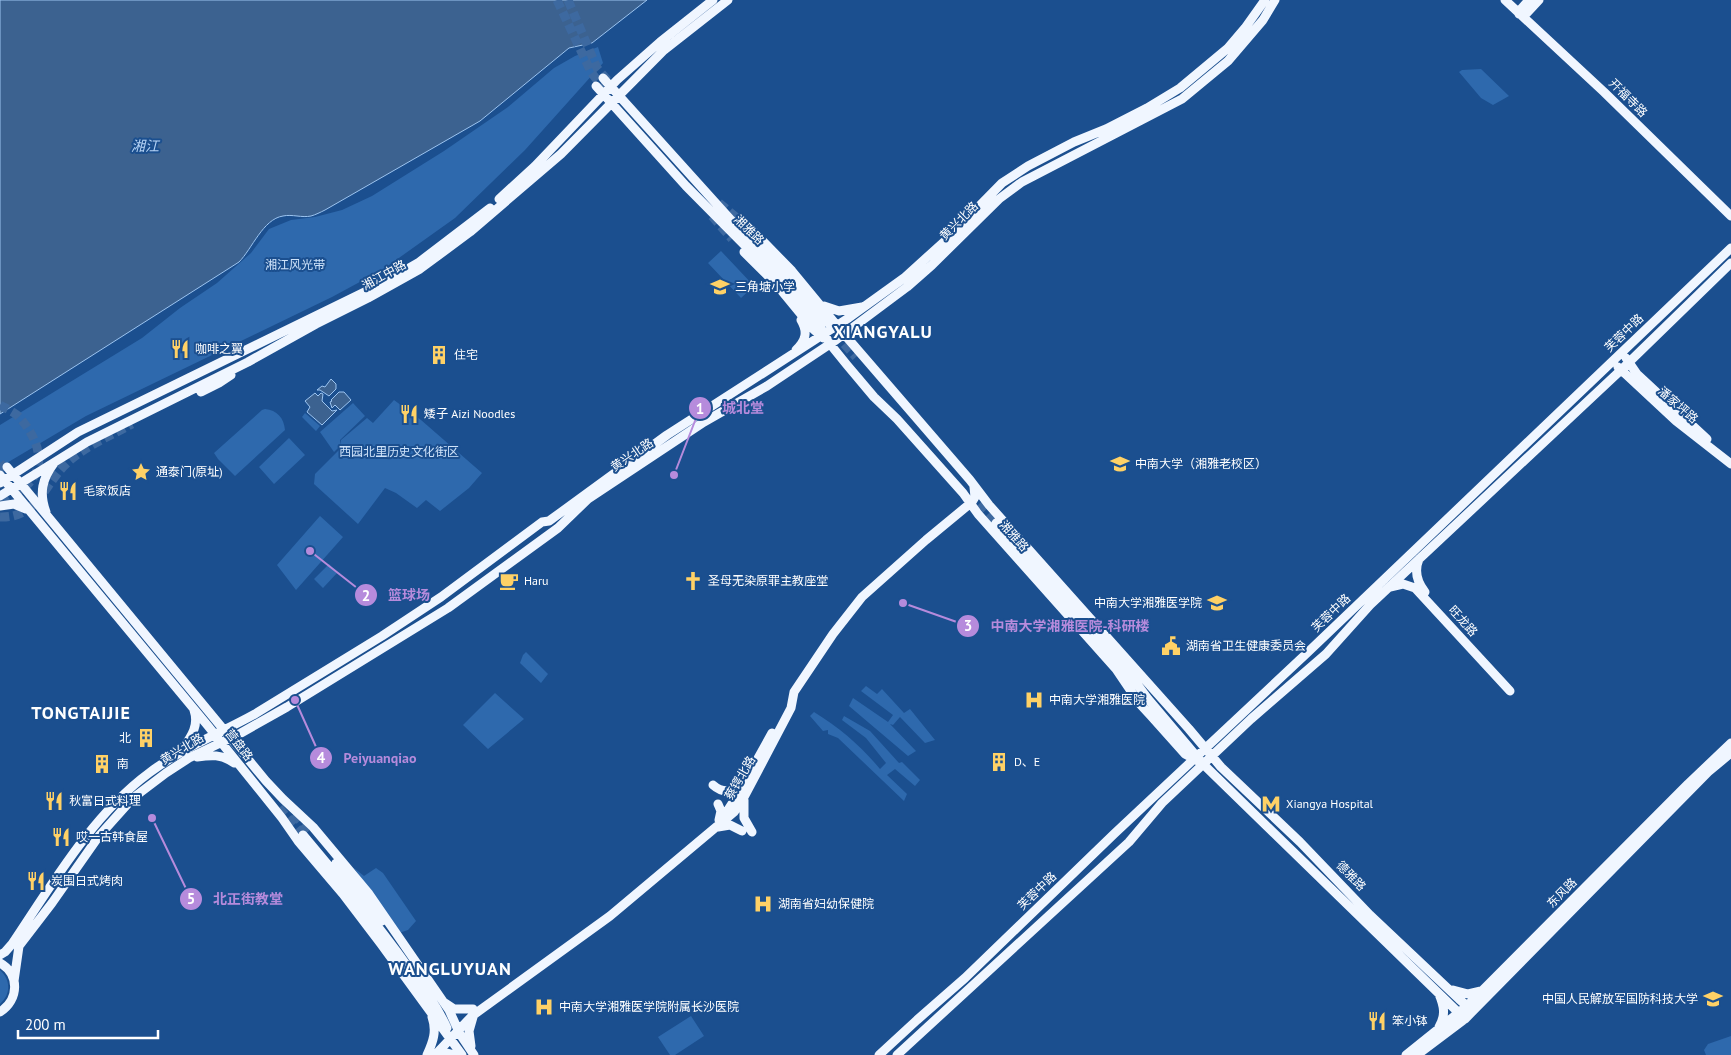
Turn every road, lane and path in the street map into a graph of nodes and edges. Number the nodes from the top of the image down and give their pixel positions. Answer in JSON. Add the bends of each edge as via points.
{"nodes":[{"id":1,"x":713,"y":0,"type":"edge"},
{"id":2,"x":728,"y":0,"type":"edge"},
{"id":3,"x":1265,"y":0,"type":"edge"},
{"id":4,"x":1275,"y":0,"type":"edge"},
{"id":5,"x":1505,"y":0,"type":"edge"},
{"id":6,"x":1512,"y":0,"type":"edge"},
{"id":7,"x":1529,"y":0,"type":"edge"},
{"id":8,"x":1539,"y":0,"type":"edge"},
{"id":9,"x":1522,"y":12,"type":"junction"},
{"id":10,"x":603,"y":78,"type":"tunnel mouth"},
{"id":11,"x":596,"y":86,"type":"tunnel mouth"},
{"id":12,"x":611,"y":87,"type":"junction"},
{"id":13,"x":604,"y":94,"type":"junction"},
{"id":14,"x":618,"y":95,"type":"junction"},
{"id":15,"x":611,"y":102,"type":"junction"},
{"id":16,"x":1731,"y":208,"type":"edge"},
{"id":17,"x":1731,"y":216,"type":"edge"},
{"id":18,"x":754,"y":232,"type":"tunnel mouth"},
{"id":19,"x":732,"y":239,"type":"tunnel mouth"},
{"id":20,"x":1731,"y":248,"type":"edge"},
{"id":21,"x":1731,"y":263,"type":"edge"},
{"id":22,"x":789,"y":300,"type":"junction"},
{"id":23,"x":819,"y":302,"type":"junction"},
{"id":24,"x":866,"y":305,"type":"junction"},
{"id":25,"x":836,"y":327,"type":"junction"},
{"id":26,"x":844,"y":334,"type":"junction"},
{"id":27,"x":823,"y":335,"type":"junction"},
{"id":28,"x":830,"y":344,"type":"junction"},
{"id":29,"x":1621,"y":353,"type":"junction"},
{"id":30,"x":856,"y":357,"type":"tunnel mouth"},
{"id":31,"x":788,"y":358,"type":"junction"},
{"id":32,"x":1629,"y":361,"type":"junction"},
{"id":33,"x":248,"y":362,"type":"junction"},
{"id":34,"x":1612,"y":362,"type":"junction"},
{"id":35,"x":1621,"y":370,"type":"junction"},
{"id":36,"x":146,"y":416,"type":"dead end"},
{"id":37,"x":1731,"y":457,"type":"edge"},
{"id":38,"x":56,"y":460,"type":"junction"},
{"id":39,"x":1731,"y":464,"type":"edge"},
{"id":40,"x":10,"y":471,"type":"junction"},
{"id":41,"x":1,"y":479,"type":"edge"},
{"id":42,"x":970,"y":480,"type":"junction"},
{"id":43,"x":20,"y":483,"type":"junction"},
{"id":44,"x":11,"y":488,"type":"junction"},
{"id":45,"x":975,"y":491,"type":"junction"},
{"id":46,"x":0,"y":496,"type":"edge"},
{"id":47,"x":970,"y":504,"type":"junction"},
{"id":48,"x":989,"y":504,"type":"junction"},
{"id":49,"x":0,"y":506,"type":"edge"},
{"id":50,"x":31,"y":512,"type":"junction"},
{"id":51,"x":47,"y":517,"type":"junction"},
{"id":52,"x":996,"y":522,"type":"tunnel mouth"},
{"id":53,"x":1419,"y":559,"type":"junction"},
{"id":54,"x":1390,"y":587,"type":"junction"},
{"id":55,"x":791,"y":696,"type":"dead end"},
{"id":56,"x":193,"y":707,"type":"junction"},
{"id":57,"x":224,"y":730,"type":"junction"},
{"id":58,"x":214,"y":734,"type":"junction"},
{"id":59,"x":230,"y":738,"type":"junction"},
{"id":60,"x":220,"y":742,"type":"junction"},
{"id":61,"x":1731,"y":743,"type":"edge"},
{"id":62,"x":1205,"y":749,"type":"junction"},
{"id":63,"x":181,"y":751,"type":"junction"},
{"id":64,"x":1731,"y":753,"type":"edge"},
{"id":65,"x":1195,"y":757,"type":"junction"},
{"id":66,"x":1211,"y":757,"type":"junction"},
{"id":67,"x":189,"y":758,"type":"junction"},
{"id":68,"x":1204,"y":764,"type":"junction"},
{"id":69,"x":243,"y":771,"type":"junction"},
{"id":70,"x":748,"y":778,"type":"junction"},
{"id":71,"x":713,"y":785,"type":"dead end"},
{"id":72,"x":744,"y":798,"type":"junction"},
{"id":73,"x":718,"y":804,"type":"dead end"},
{"id":74,"x":718,"y":824,"type":"junction"},
{"id":75,"x":742,"y":832,"type":"dead end"},
{"id":76,"x":752,"y":832,"type":"dead end"},
{"id":77,"x":15,"y":945,"type":"junction"},
{"id":78,"x":0,"y":955,"type":"edge"},
{"id":79,"x":411,"y":956,"type":"junction"},
{"id":80,"x":0,"y":963,"type":"edge"},
{"id":81,"x":14,"y":981,"type":"junction"},
{"id":82,"x":1487,"y":986,"type":"junction"},
{"id":83,"x":1434,"y":988,"type":"junction"},
{"id":84,"x":1449,"y":989,"type":"junction"},
{"id":85,"x":443,"y":1002,"type":"junction"},
{"id":86,"x":475,"y":1010,"type":"junction"},
{"id":87,"x":0,"y":1012,"type":"edge"},
{"id":88,"x":430,"y":1012,"type":"junction"},
{"id":89,"x":1465,"y":1013,"type":"junction"},
{"id":90,"x":457,"y":1027,"type":"junction"},
{"id":91,"x":1438,"y":1029,"type":"junction"},
{"id":92,"x":906,"y":1030,"type":"junction"},
{"id":93,"x":895,"y":1033,"type":"dead end"},
{"id":94,"x":449,"y":1034,"type":"junction"},
{"id":95,"x":474,"y":1054,"type":"edge"},
{"id":96,"x":428,"y":1055,"type":"edge"},
{"id":97,"x":436,"y":1055,"type":"edge"},
{"id":98,"x":455,"y":1055,"type":"edge"},
{"id":99,"x":462,"y":1055,"type":"edge"},
{"id":100,"x":880,"y":1055,"type":"edge"},
{"id":101,"x":897,"y":1055,"type":"edge"},
{"id":102,"x":1406,"y":1055,"type":"edge"},
{"id":103,"x":1417,"y":1055,"type":"edge"}],
"edges":[{"from":1,"to":12,"type":"main road","name":"湘江中路"},
{"from":2,"to":14,"type":"main road","name":"湘江中路","via":[[663,51]]},
{"from":3,"to":24,"type":"main road","name":"黄兴北路","via":[[1228,48],[1185,84],[1147,108],[1074,142],[1002,183],[920,265]]},
{"from":4,"to":26,"type":"main road","name":"黄兴北路","via":[[1238,51],[1197,88],[1008,192],[932,265]]},
{"from":5,"to":9,"type":"main road","name":"开福寺路"},
{"from":6,"to":9,"type":"main road","name":"开福寺路"},
{"from":7,"to":9,"type":"main road"},
{"from":8,"to":9,"type":"main road"},
{"from":9,"to":16,"type":"main road","name":"开福寺路","via":[[1608,89]]},
{"from":9,"to":17,"type":"main road","name":"开福寺路"},
{"from":10,"to":12,"type":"main road","name":"湘雅路"},
{"from":11,"to":13,"type":"main road","name":"湘雅路"},
{"from":12,"to":13,"type":"main road","name":"湘江中路"},
{"from":12,"to":14,"type":"main road","name":"湘雅路"},
{"from":13,"to":15,"type":"main road","name":"湘雅路"},
{"from":13,"to":40,"type":"main road","name":"湘江中路","via":[[495,203],[418,263],[78,432]]},
{"from":14,"to":15,"type":"main road","name":"湘江中路"},
{"from":14,"to":25,"type":"main road","name":"湘雅路","via":[[731,220],[781,269],[824,320]]},
{"from":15,"to":27,"type":"main road","name":"湘雅路","via":[[686,186],[774,274],[819,325]]},
{"from":15,"to":33,"type":"main road","name":"湘江中路","via":[[561,154],[470,232],[420,269]]},
{"from":18,"to":23,"type":"main road"},
{"from":19,"to":22,"type":"main road"},
{"from":20,"to":29,"type":"main road","name":"芙蓉中路"},
{"from":21,"to":32,"type":"main road","name":"芙蓉中路"},
{"from":22,"to":27,"type":"main road"},
{"from":22,"to":31,"type":"main road","via":[[806,332],[802,344]]},
{"from":23,"to":24,"type":"main road","via":[[839,311]]},
{"from":23,"to":25,"type":"main road"},
{"from":24,"to":25,"type":"main road","name":"黄兴北路"},
{"from":25,"to":26,"type":"main road","name":"湘雅路"},
{"from":25,"to":27,"type":"main road","name":"黄兴北路"},
{"from":26,"to":28,"type":"main road","name":"黄兴北路"},
{"from":26,"to":42,"type":"main road","name":"湘雅路"},
{"from":27,"to":28,"type":"main road","name":"湘雅路"},
{"from":27,"to":31,"type":"main road","name":"黄兴北路"},
{"from":28,"to":47,"type":"main road","name":"湘雅路"},
{"from":28,"to":59,"type":"main road","name":"黄兴北路","via":[[767,386],[704,422],[588,500],[558,528],[448,608],[287,707]]},
{"from":29,"to":32,"type":"main road","name":"潘家坪路"},
{"from":29,"to":34,"type":"main road","name":"芙蓉中路"},
{"from":30,"to":45,"type":"main road","name":"湘雅路"},
{"from":31,"to":57,"type":"main road","name":"黄兴北路","via":[[667,434],[441,597]]},
{"from":32,"to":35,"type":"main road","name":"芙蓉中路"},
{"from":32,"to":37,"type":"main road","name":"潘家坪路","via":[[1637,374]]},
{"from":33,"to":36,"type":"main road","via":[[219,383]]},
{"from":33,"to":38,"type":"main road","name":"湘江中路"},
{"from":34,"to":35,"type":"main road","name":"潘家坪路"},
{"from":34,"to":62,"type":"main road","name":"芙蓉中路"},
{"from":35,"to":39,"type":"main road","name":"潘家坪路","via":[[1676,421]]},
{"from":35,"to":53,"type":"main road","name":"芙蓉中路"},
{"from":38,"to":43,"type":"main road","name":"湘江中路"},
{"from":38,"to":51,"type":"main road","via":[[42,484]]},
{"from":40,"to":41,"type":"main road","name":"湘江中路"},
{"from":40,"to":43,"type":"main road","name":"营盘路"},
{"from":41,"to":44,"type":"main road","name":"营盘路"},
{"from":42,"to":45,"type":"main road"},
{"from":42,"to":48,"type":"main road","name":"湘雅路"},
{"from":43,"to":44,"type":"main road","name":"湘江中路"},
{"from":43,"to":51,"type":"main road","name":"营盘路"},
{"from":44,"to":46,"type":"main road","name":"湘江中路"},
{"from":44,"to":50,"type":"main road","name":"营盘路"},
{"from":45,"to":47,"type":"main road","name":"蔡锷北路"},
{"from":45,"to":48,"type":"main road","name":"湘雅路"},
{"from":47,"to":65,"type":"main road","name":"湘雅路","via":[[1116,669],[1139,703],[1185,754]]},
{"from":47,"to":72,"type":"main road","name":"蔡锷北路","via":[[872,587],[852,609],[794,692],[791,708]]},
{"from":48,"to":62,"type":"main road","name":"湘雅路"},
{"from":49,"to":50,"type":"main road","via":[[14,504]]},
{"from":50,"to":56,"type":"main road","name":"营盘路"},
{"from":51,"to":57,"type":"main road","name":"营盘路"},
{"from":52,"to":65,"type":"main road","name":"湘雅路","via":[[1114,657]]},
{"from":53,"to":54,"type":"main road","name":"芙蓉中路"},
{"from":53,"to":54,"type":"main road","name":"旺龙路","via":[[1417,573],[1422,588],[1511,690],[1415,588],[1403,584]]},
{"from":54,"to":66,"type":"main road","name":"芙蓉中路","via":[[1326,654]]},
{"from":55,"to":70,"type":"main road","name":"蔡锷北路"},
{"from":56,"to":58,"type":"main road","name":"营盘路"},
{"from":56,"to":63,"type":"main road","via":[[195,728]]},
{"from":57,"to":58,"type":"main road","name":"黄兴北路"},
{"from":57,"to":59,"type":"main road","name":"营盘路"},
{"from":58,"to":60,"type":"main road","name":"营盘路"},
{"from":58,"to":63,"type":"main road","name":"黄兴北路"},
{"from":59,"to":60,"type":"main road","name":"黄兴北路"},
{"from":59,"to":79,"type":"main road","name":"营盘路","via":[[356,877]]},
{"from":60,"to":67,"type":"main road","name":"黄兴北路"},
{"from":60,"to":69,"type":"main road","name":"营盘路"},
{"from":61,"to":82,"type":"main road","name":"东风路"},
{"from":62,"to":65,"type":"main road","name":"芙蓉中路"},
{"from":62,"to":66,"type":"main road","name":"湘雅路"},
{"from":63,"to":77,"type":"main road","name":"黄兴北路","via":[[138,782],[97,823]]},
{"from":64,"to":89,"type":"main road","name":"东风路"},
{"from":65,"to":68,"type":"main road","name":"湘雅路"},
{"from":65,"to":92,"type":"main road","name":"芙蓉中路","via":[[965,978]]},
{"from":66,"to":68,"type":"main road","name":"芙蓉中路"},
{"from":66,"to":84,"type":"main road","name":"德雅路"},
{"from":67,"to":69,"type":"main road","via":[[222,756]]},
{"from":67,"to":77,"type":"main road","name":"黄兴北路","via":[[133,798],[99,836],[52,903]]},
{"from":68,"to":83,"type":"main road","name":"德雅路"},
{"from":68,"to":101,"type":"main road","name":"芙蓉中路","via":[[1162,803],[1129,842]]},
{"from":69,"to":88,"type":"main road","name":"营盘路","via":[[367,925]]},
{"from":70,"to":71,"type":"main road","via":[[729,791]]},
{"from":70,"to":74,"type":"main road","name":"蔡锷北路"},
{"from":72,"to":74,"type":"main road","name":"蔡锷北路"},
{"from":72,"to":76,"type":"main road","via":[[743,813]]},
{"from":73,"to":74,"type":"main road","via":[[721,811]]},
{"from":74,"to":75,"type":"main road","via":[[730,825]]},
{"from":74,"to":86,"type":"main road","name":"蔡锷北路","via":[[610,916]]},
{"from":77,"to":78,"type":"main road"},
{"from":77,"to":81,"type":"main road"},
{"from":79,"to":85,"type":"main road","name":"营盘路"},
{"from":79,"to":94,"type":"main road","name":"营盘路","via":[[306,833],[400,956],[441,1015]]},
{"from":80,"to":81,"type":"main road","via":[[8,969]]},
{"from":81,"to":87,"type":"main road","via":[[14,996]]},
{"from":82,"to":84,"type":"main road","via":[[1471,994]]},
{"from":82,"to":89,"type":"main road","name":"东风路"},
{"from":83,"to":89,"type":"main road","name":"德雅路"},
{"from":83,"to":91,"type":"main road","via":[[1444,1010]]},
{"from":84,"to":89,"type":"main road","name":"德雅路"},
{"from":85,"to":86,"type":"main road","via":[[454,1009]]},
{"from":85,"to":90,"type":"main road","name":"营盘路"},
{"from":86,"to":90,"type":"main road","name":"蔡锷北路"},
{"from":86,"to":95,"type":"main road","via":[[469,1031]]},
{"from":88,"to":94,"type":"main road","name":"营盘路"},
{"from":88,"to":96,"type":"main road","via":[[435,1032]]},
{"from":89,"to":91,"type":"main road","name":"东风路"},
{"from":89,"to":103,"type":"main road","name":"东风路"},
{"from":90,"to":94,"type":"main road","name":"蔡锷北路"},
{"from":90,"to":95,"type":"main road","name":"营盘路"},
{"from":91,"to":102,"type":"main road","name":"东风路"},
{"from":92,"to":93,"type":"main road"},
{"from":92,"to":100,"type":"main road","name":"芙蓉中路"},
{"from":94,"to":96,"type":"main road","name":"蔡锷北路"},
{"from":94,"to":97,"type":"main road","name":"蔡锷北路"},
{"from":94,"to":99,"type":"main road","name":"营盘路"},
{"from":97,"to":98,"type":"main road","via":[[446,1052]]}]}
